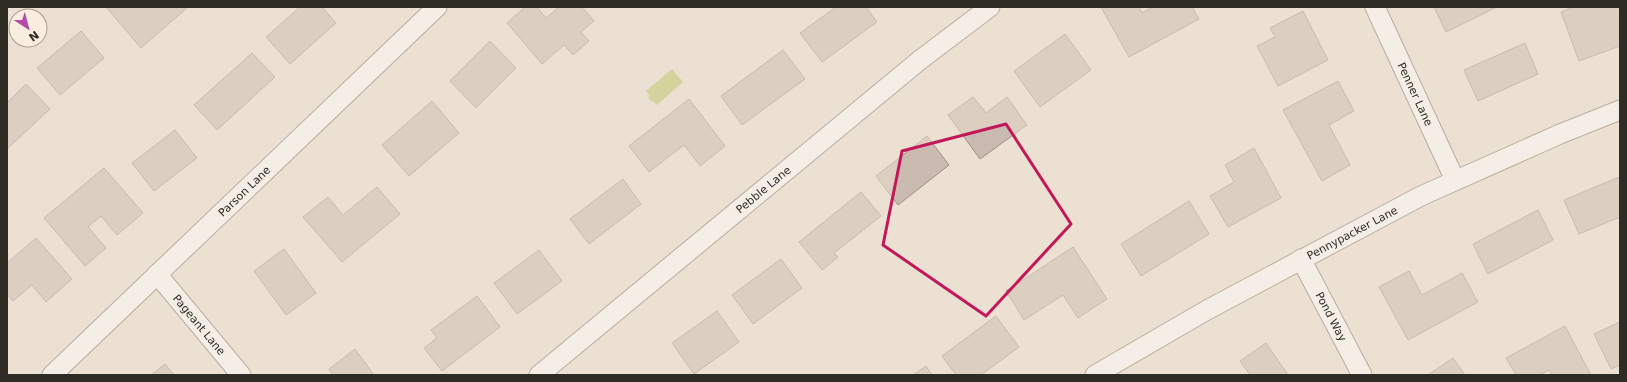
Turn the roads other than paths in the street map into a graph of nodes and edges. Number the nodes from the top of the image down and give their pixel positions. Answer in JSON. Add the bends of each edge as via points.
{"nodes":[{"id":1,"x":437,"y":7,"type":"edge"},
{"id":2,"x":990,"y":7,"type":"edge"},
{"id":3,"x":1375,"y":7,"type":"edge"},
{"id":4,"x":1620,"y":110,"type":"edge"},
{"id":5,"x":1455,"y":180,"type":"junction"},
{"id":6,"x":1301,"y":258,"type":"junction"},
{"id":7,"x":157,"y":274,"type":"junction"},
{"id":8,"x":52,"y":375,"type":"edge"},
{"id":9,"x":241,"y":375,"type":"edge"},
{"id":10,"x":539,"y":375,"type":"edge"},
{"id":11,"x":1095,"y":375,"type":"edge"},
{"id":12,"x":1362,"y":375,"type":"edge"}],
"edges":[{"from":1,"to":7,"type":"street","name":"Parson Lane"},
{"from":2,"to":10,"type":"street","name":"Pebble Lane","via":[[920,60]]},
{"from":3,"to":5,"type":"street","name":"Penner Lane"},
{"from":4,"to":5,"type":"street","name":"Pennypacker Lane"},
{"from":5,"to":6,"type":"street","name":"Pennypacker Lane"},
{"from":6,"to":11,"type":"street","name":"Pennypacker Lane"},
{"from":6,"to":12,"type":"street","name":"Pond Way"},
{"from":7,"to":8,"type":"street","name":"Parson Lane"},
{"from":7,"to":9,"type":"street","name":"Pageant Lane"}]}
